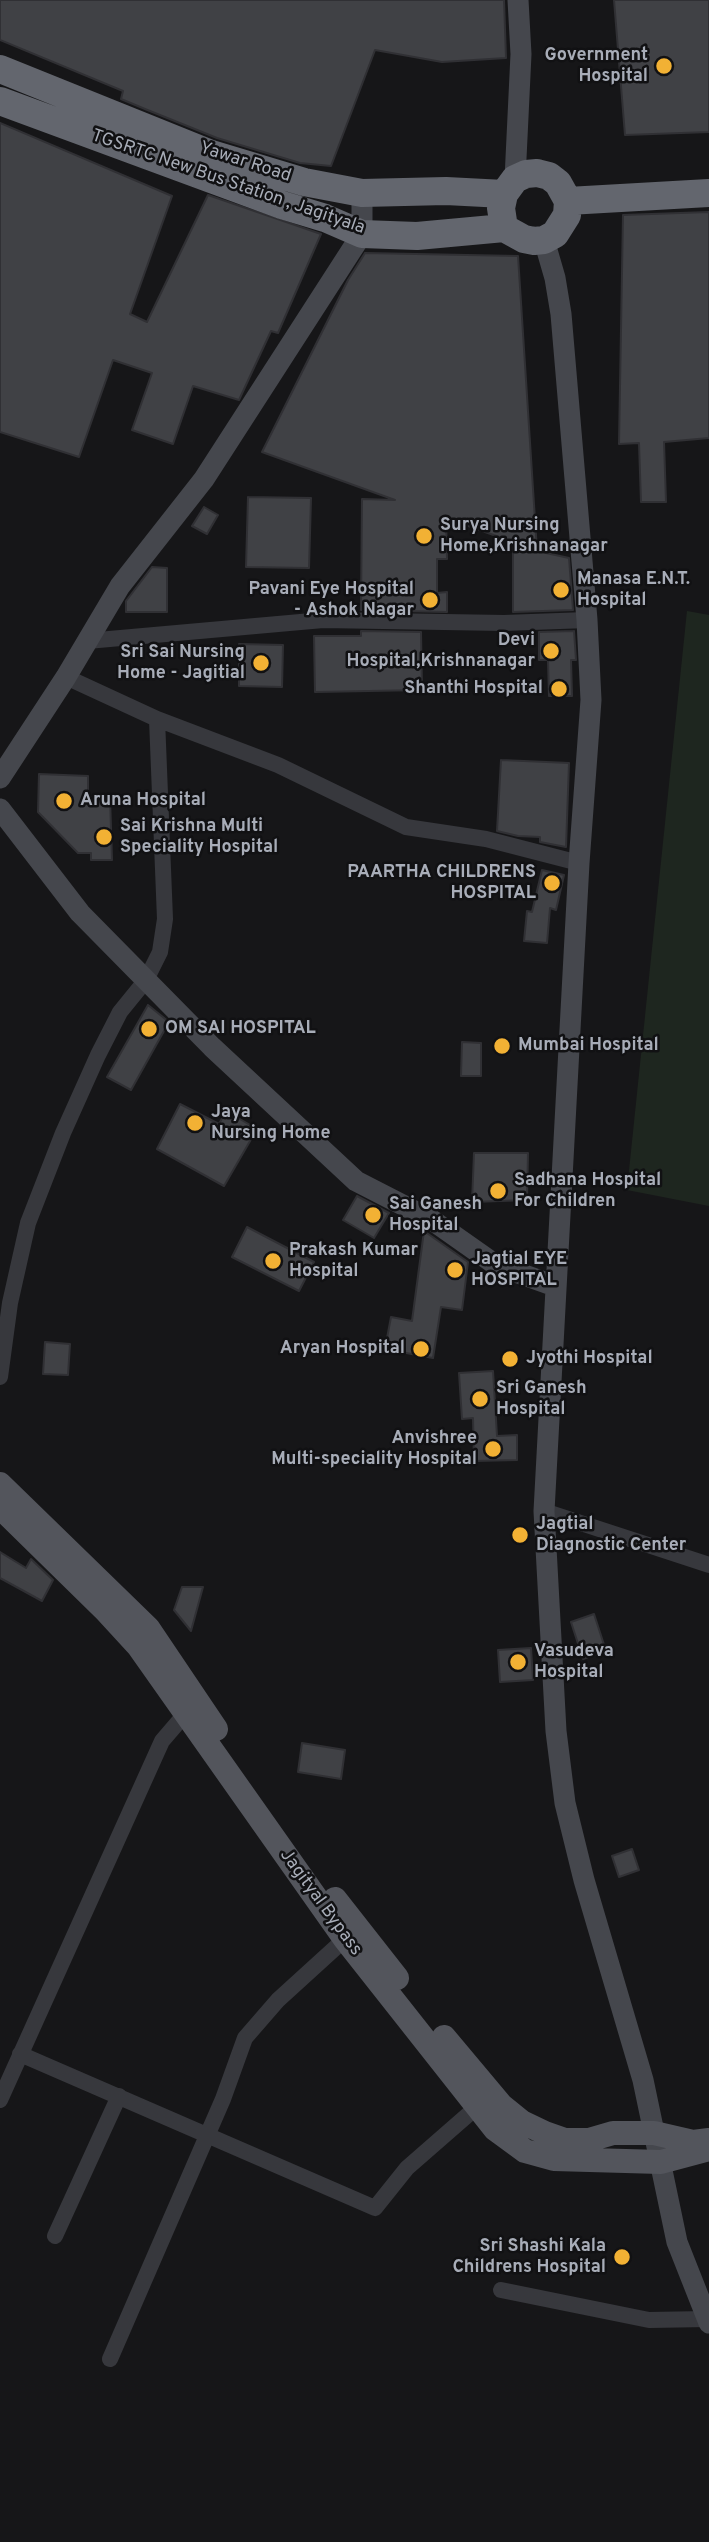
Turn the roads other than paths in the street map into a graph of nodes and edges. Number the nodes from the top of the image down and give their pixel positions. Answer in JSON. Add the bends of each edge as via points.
{"nodes":[{"id":1,"x":518,"y":0,"type":"edge"},
{"id":2,"x":0,"y":69,"type":"edge"},
{"id":3,"x":0,"y":102,"type":"edge"},
{"id":4,"x":509,"y":187,"type":"junction"},
{"id":5,"x":362,"y":193,"type":"junction"},
{"id":6,"x":709,"y":193,"type":"edge"},
{"id":7,"x":568,"y":201,"type":"junction"},
{"id":8,"x":504,"y":228,"type":"junction"},
{"id":9,"x":362,"y":234,"type":"junction"},
{"id":10,"x":544,"y":240,"type":"junction"},
{"id":11,"x":587,"y":620,"type":"junction"},
{"id":12,"x":86,"y":640,"type":"junction"},
{"id":13,"x":66,"y":677,"type":"junction"},
{"id":14,"x":157,"y":719,"type":"junction"},
{"id":15,"x":0,"y":778,"type":"edge"},
{"id":16,"x":0,"y":809,"type":"edge"},
{"id":17,"x":579,"y":863,"type":"junction"},
{"id":18,"x":146,"y":980,"type":"junction"},
{"id":19,"x":555,"y":1286,"type":"junction"},
{"id":20,"x":0,"y":1377,"type":"edge"},
{"id":21,"x":1,"y":1503,"type":"edge"},
{"id":22,"x":544,"y":1511,"type":"junction"},
{"id":23,"x":709,"y":1565,"type":"edge"},
{"id":24,"x":186,"y":1713,"type":"junction"},
{"id":25,"x":345,"y":1939,"type":"junction"},
{"id":26,"x":20,"y":2053,"type":"junction"},
{"id":27,"x":119,"y":2096,"type":"junction"},
{"id":28,"x":0,"y":2100,"type":"edge"},
{"id":29,"x":478,"y":2106,"type":"junction"},
{"id":30,"x":654,"y":2133,"type":"junction"},
{"id":31,"x":207,"y":2135,"type":"junction"},
{"id":32,"x":709,"y":2140,"type":"edge"},
{"id":33,"x":709,"y":2149,"type":"edge"},
{"id":34,"x":661,"y":2162,"type":"junction"},
{"id":35,"x":55,"y":2236,"type":"dead end"},
{"id":36,"x":501,"y":2290,"type":"dead end"},
{"id":37,"x":708,"y":2321,"type":"edge"},
{"id":38,"x":110,"y":2359,"type":"dead end"}],
"edges":[{"from":1,"to":4,"type":"main road","via":[[521,54]]},
{"from":2,"to":5,"type":"highway","name":"Yawar Road","via":[[211,154],[304,182]]},
{"from":3,"to":9,"type":"highway","name":"TGSRTC New Bus Station , Jagityala"},
{"from":4,"to":5,"type":"highway","name":"Yawar Road"},
{"from":4,"to":7,"type":"highway","via":[[526,174],[537,173],[558,183]]},
{"from":4,"to":8,"type":"highway","via":[[501,218]]},
{"from":5,"to":9,"type":"main road"},
{"from":6,"to":7,"type":"highway"},
{"from":7,"to":10,"type":"highway","via":[[562,226]]},
{"from":8,"to":9,"type":"highway","name":"TGSRTC New Bus Station , Jagityala","via":[[417,236]]},
{"from":8,"to":10,"type":"highway","via":[[524,239]]},
{"from":9,"to":12,"type":"main road","via":[[204,479],[120,586]]},
{"from":10,"to":11,"type":"main road","via":[[561,314]]},
{"from":11,"to":12,"type":"street","via":[[323,620]]},
{"from":11,"to":17,"type":"main road","via":[[591,700]]},
{"from":12,"to":13,"type":"main road"},
{"from":13,"to":14,"type":"street"},
{"from":13,"to":15,"type":"main road"},
{"from":14,"to":17,"type":"street","via":[[278,765],[407,827],[486,839]]},
{"from":14,"to":18,"type":"street","via":[[165,919],[160,951]]},
{"from":16,"to":18,"type":"main road","via":[[80,913]]},
{"from":17,"to":19,"type":"main road"},
{"from":18,"to":19,"type":"main road","via":[[356,1181],[432,1220],[496,1265]]},
{"from":18,"to":20,"type":"street","via":[[120,1012],[98,1055],[28,1223]]},
{"from":19,"to":22,"type":"main road"},
{"from":21,"to":24,"type":"main road","name":"Jagityal Bypass","via":[[139,1647]]},
{"from":21,"to":30,"type":"main road","name":"Jagityal Bypass","via":[[148,1628],[289,1841],[501,2105],[522,2122],[565,2140]]},
{"from":22,"to":23,"type":"street"},
{"from":22,"to":30,"type":"main road","via":[[556,1731],[565,1803]]},
{"from":24,"to":25,"type":"main road","name":"Jagityal Bypass"},
{"from":24,"to":26,"type":"street","via":[[162,1741]]},
{"from":25,"to":29,"type":"main road","name":"Jagityal Bypass"},
{"from":25,"to":31,"type":"street","via":[[244,2038]]},
{"from":26,"to":27,"type":"street"},
{"from":26,"to":28,"type":"street"},
{"from":27,"to":31,"type":"street"},
{"from":27,"to":35,"type":"street"},
{"from":29,"to":31,"type":"street","via":[[407,2168],[375,2208]]},
{"from":29,"to":34,"type":"main road","name":"Jagityal Bypass","via":[[495,2129],[525,2151],[554,2159]]},
{"from":30,"to":32,"type":"main road","name":"Jagityal Bypass","via":[[694,2142]]},
{"from":30,"to":34,"type":"main road"},
{"from":31,"to":38,"type":"street"},
{"from":33,"to":34,"type":"main road","name":"Jagityal Bypass"},
{"from":34,"to":37,"type":"main road","via":[[677,2242]]},
{"from":36,"to":37,"type":"street","via":[[649,2320]]}]}
